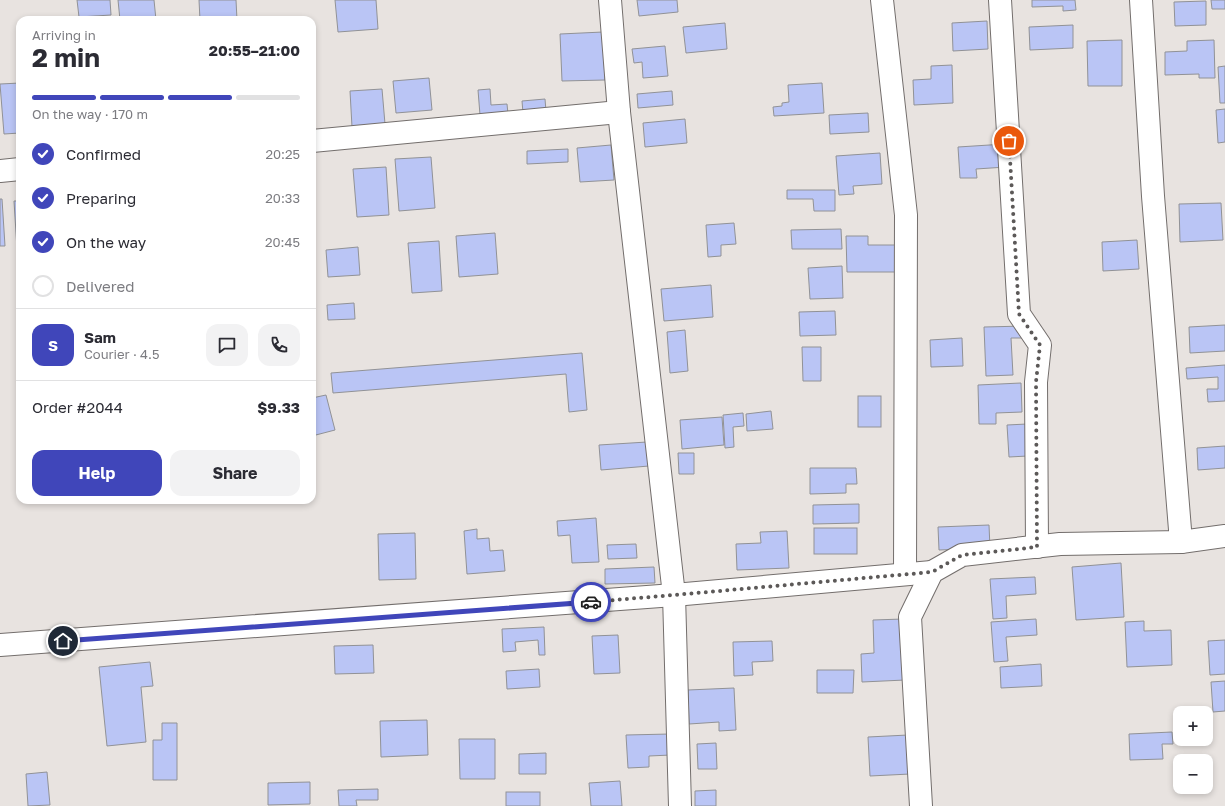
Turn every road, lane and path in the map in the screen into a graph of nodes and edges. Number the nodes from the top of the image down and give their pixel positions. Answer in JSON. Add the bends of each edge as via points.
{"nodes":[{"id":1,"x":610,"y":0,"type":"edge"},
{"id":2,"x":882,"y":0,"type":"edge"},
{"id":3,"x":1000,"y":0,"type":"edge"},
{"id":4,"x":1141,"y":0,"type":"edge"},
{"id":5,"x":619,"y":112,"type":"junction"},
{"id":6,"x":316,"y":141,"type":"edge"},
{"id":7,"x":16,"y":169,"type":"edge"},
{"id":8,"x":0,"y":171,"type":"edge"},
{"id":9,"x":1225,"y":536,"type":"edge"},
{"id":10,"x":1181,"y":542,"type":"junction"},
{"id":11,"x":1037,"y":547,"type":"junction"},
{"id":12,"x":932,"y":572,"type":"junction"},
{"id":13,"x":905,"y":574,"type":"junction"},
{"id":14,"x":674,"y":595,"type":"junction"},
{"id":15,"x":0,"y":645,"type":"edge"},
{"id":16,"x":680,"y":806,"type":"edge"},
{"id":17,"x":921,"y":806,"type":"edge"}],
"edges":[{"from":1,"to":5,"type":"street"},
{"from":2,"to":13,"type":"street","via":[[906,215]]},
{"from":3,"to":11,"type":"street","via":[[1019,314],[1040,345],[1036,382]]},
{"from":4,"to":10,"type":"street","via":[[1153,196]]},
{"from":5,"to":6,"type":"street"},
{"from":5,"to":14,"type":"street"},
{"from":7,"to":8,"type":"street"},
{"from":9,"to":10,"type":"street"},
{"from":10,"to":11,"type":"street","via":[[1060,544]]},
{"from":11,"to":12,"type":"street","via":[[962,555]]},
{"from":12,"to":13,"type":"street"},
{"from":12,"to":17,"type":"street","via":[[910,617]]},
{"from":13,"to":14,"type":"street"},
{"from":14,"to":15,"type":"street"},
{"from":14,"to":16,"type":"street"}]}
